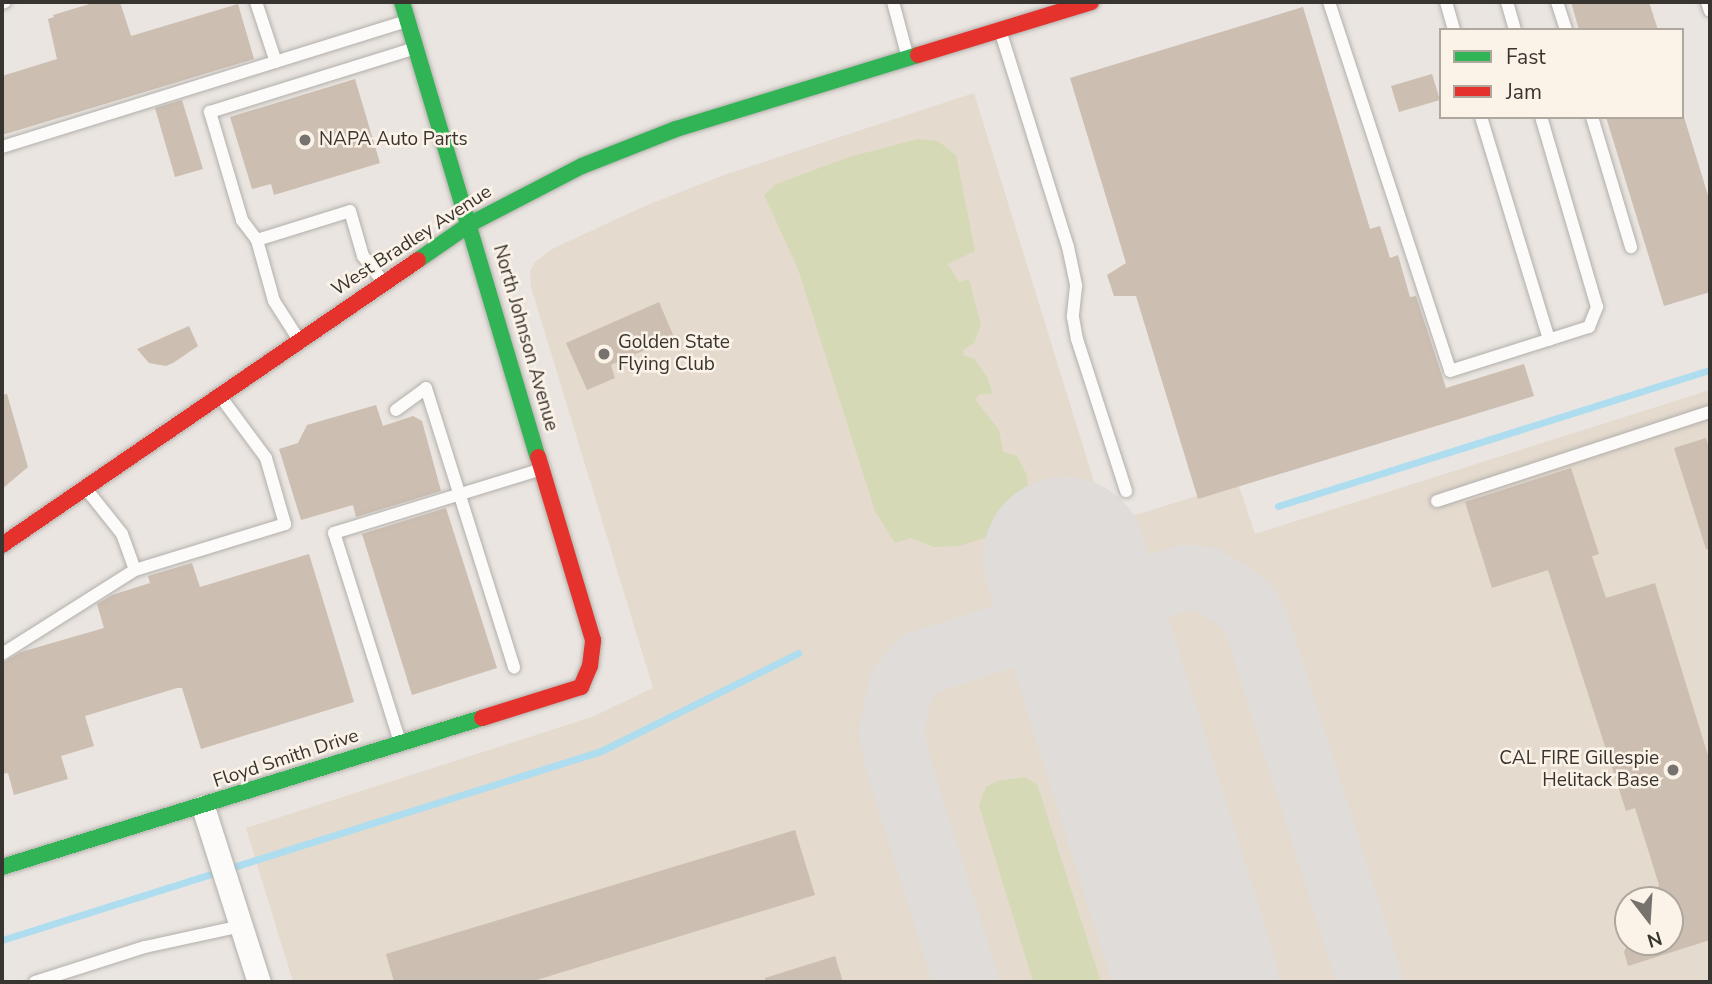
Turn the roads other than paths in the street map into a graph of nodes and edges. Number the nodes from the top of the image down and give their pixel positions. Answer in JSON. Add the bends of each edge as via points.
{"nodes":[{"id":1,"x":256,"y":2,"type":"edge"},
{"id":2,"x":402,"y":2,"type":"edge"},
{"id":3,"x":893,"y":2,"type":"edge"},
{"id":4,"x":1091,"y":2,"type":"edge"},
{"id":5,"x":1329,"y":2,"type":"edge"},
{"id":6,"x":1446,"y":2,"type":"edge"},
{"id":7,"x":1507,"y":2,"type":"edge"},
{"id":8,"x":1557,"y":2,"type":"edge"},
{"id":9,"x":1707,"y":2,"type":"edge"},
{"id":10,"x":1710,"y":11,"type":"edge"},
{"id":11,"x":408,"y":21,"type":"junction"},
{"id":12,"x":1453,"y":28,"type":"edge"},
{"id":13,"x":1514,"y":28,"type":"edge"},
{"id":14,"x":1565,"y":28,"type":"edge"},
{"id":15,"x":1000,"y":30,"type":"junction"},
{"id":16,"x":416,"y":48,"type":"junction"},
{"id":17,"x":908,"y":58,"type":"junction"},
{"id":18,"x":276,"y":62,"type":"junction"},
{"id":19,"x":1482,"y":119,"type":"edge"},
{"id":20,"x":1542,"y":119,"type":"edge"},
{"id":21,"x":1593,"y":119,"type":"edge"},
{"id":22,"x":2,"y":147,"type":"edge"},
{"id":23,"x":470,"y":224,"type":"junction"},
{"id":24,"x":257,"y":240,"type":"junction"},
{"id":25,"x":1631,"y":247,"type":"dead end"},
{"id":26,"x":383,"y":283,"type":"junction"},
{"id":27,"x":299,"y":340,"type":"junction"},
{"id":28,"x":1549,"y":340,"type":"junction"},
{"id":29,"x":219,"y":395,"type":"junction"},
{"id":30,"x":396,"y":410,"type":"dead end"},
{"id":31,"x":1710,"y":412,"type":"edge"},
{"id":32,"x":542,"y":468,"type":"junction"},
{"id":33,"x":85,"y":487,"type":"junction"},
{"id":34,"x":1126,"y":491,"type":"dead end"},
{"id":35,"x":460,"y":494,"type":"junction"},
{"id":36,"x":1437,"y":501,"type":"dead end"},
{"id":37,"x":2,"y":545,"type":"edge"},
{"id":38,"x":135,"y":570,"type":"junction"},
{"id":39,"x":2,"y":654,"type":"edge"},
{"id":40,"x":514,"y":667,"type":"dead end"},
{"id":41,"x":582,"y":687,"type":"joint"},
{"id":42,"x":401,"y":744,"type":"junction"},
{"id":43,"x":203,"y":807,"type":"junction"},
{"id":44,"x":2,"y":867,"type":"edge"},
{"id":45,"x":238,"y":917,"type":"junction"},
{"id":46,"x":35,"y":982,"type":"edge"},
{"id":47,"x":259,"y":982,"type":"edge"}],
"edges":[{"from":1,"to":18,"type":"lane"},
{"from":2,"to":11,"type":"main road","name":"North Johnson Avenue"},
{"from":3,"to":17,"type":"lane"},
{"from":4,"to":15,"type":"main road","name":"West Bradley Avenue"},
{"from":5,"to":28,"type":"lane","via":[[1450,371]]},
{"from":6,"to":12,"type":"lane"},
{"from":7,"to":13,"type":"lane"},
{"from":8,"to":14,"type":"lane"},
{"from":9,"to":10,"type":"lane"},
{"from":11,"to":16,"type":"main road","name":"North Johnson Avenue"},
{"from":11,"to":18,"type":"lane"},
{"from":15,"to":17,"type":"main road","name":"West Bradley Avenue"},
{"from":15,"to":34,"type":"lane","via":[[1068,247],[1076,286],[1073,317],[1077,339]]},
{"from":16,"to":23,"type":"main road","name":"North Johnson Avenue"},
{"from":16,"to":24,"type":"lane","via":[[210,112],[243,220]]},
{"from":17,"to":23,"type":"main road","name":"West Bradley Avenue","via":[[676,129],[582,166]]},
{"from":18,"to":22,"type":"lane"},
{"from":19,"to":28,"type":"lane"},
{"from":20,"to":28,"type":"lane","via":[[1597,307],[1589,327]]},
{"from":21,"to":25,"type":"lane"},
{"from":23,"to":26,"type":"main road","name":"West Bradley Avenue"},
{"from":23,"to":32,"type":"main road","name":"North Johnson Avenue"},
{"from":24,"to":26,"type":"lane","via":[[350,211],[363,256]]},
{"from":24,"to":27,"type":"lane","via":[[274,302]]},
{"from":26,"to":27,"type":"main road","name":"West Bradley Avenue"},
{"from":27,"to":29,"type":"main road","name":"West Bradley Avenue"},
{"from":29,"to":33,"type":"main road","name":"West Bradley Avenue"},
{"from":29,"to":38,"type":"lane","via":[[266,458],[285,524]]},
{"from":30,"to":35,"type":"lane","via":[[426,388]]},
{"from":31,"to":36,"type":"lane"},
{"from":32,"to":35,"type":"lane"},
{"from":32,"to":41,"type":"main road","name":"North Johnson Avenue","via":[[593,640]]},
{"from":33,"to":37,"type":"main road","name":"West Bradley Avenue"},
{"from":33,"to":38,"type":"lane","via":[[122,534]]},
{"from":35,"to":40,"type":"lane"},
{"from":35,"to":42,"type":"lane","via":[[334,533]]},
{"from":38,"to":39,"type":"lane"},
{"from":41,"to":42,"type":"main road","name":"Floyd Smith Drive"},
{"from":42,"to":43,"type":"main road","name":"Floyd Smith Drive"},
{"from":43,"to":44,"type":"main road","name":"Floyd Smith Drive"},
{"from":43,"to":45,"type":"street"},
{"from":45,"to":46,"type":"lane"},
{"from":45,"to":47,"type":"street"}]}
